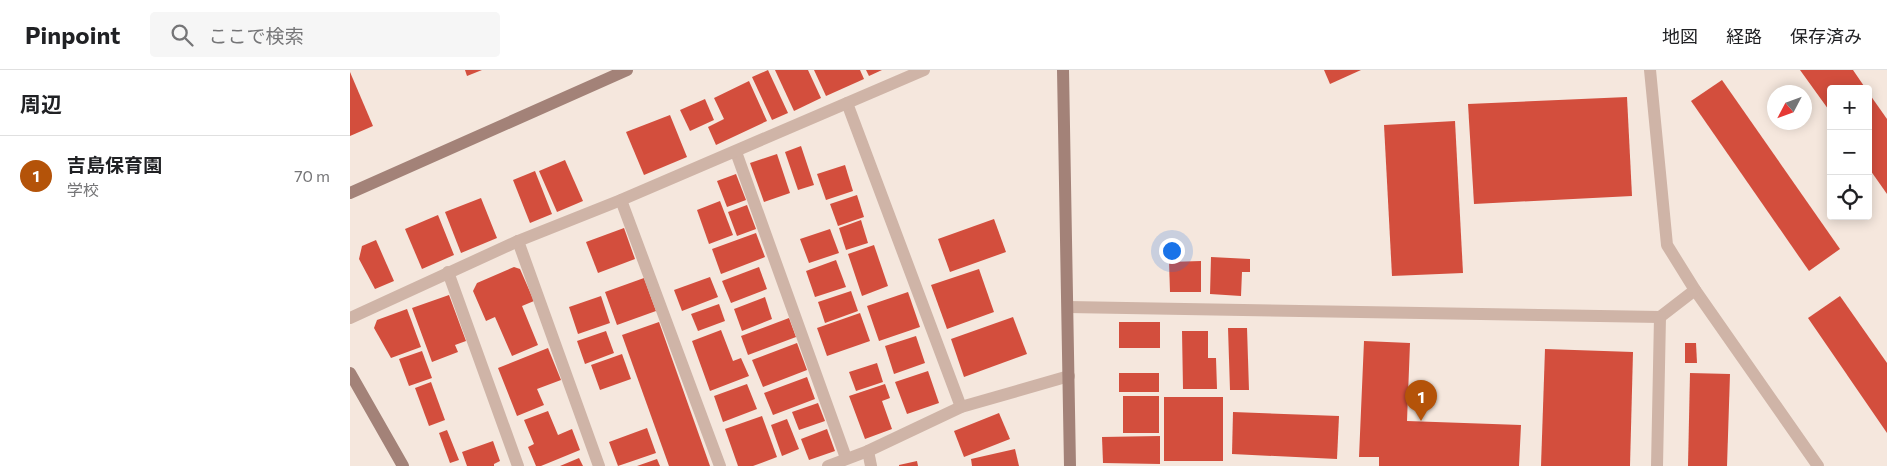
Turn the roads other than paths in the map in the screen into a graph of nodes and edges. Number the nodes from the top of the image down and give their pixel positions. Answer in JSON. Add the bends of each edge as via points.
{"nodes":[{"id":1,"x":627,"y":70,"type":"edge"},
{"id":2,"x":924,"y":70,"type":"edge"},
{"id":3,"x":1063,"y":70,"type":"edge"},
{"id":4,"x":1650,"y":70,"type":"edge"},
{"id":5,"x":847,"y":103,"type":"junction"},
{"id":6,"x":736,"y":152,"type":"junction"},
{"id":7,"x":350,"y":193,"type":"edge"},
{"id":8,"x":621,"y":200,"type":"junction"},
{"id":9,"x":518,"y":241,"type":"junction"},
{"id":10,"x":448,"y":272,"type":"junction"},
{"id":11,"x":1695,"y":290,"type":"junction"},
{"id":12,"x":1068,"y":307,"type":"junction"},
{"id":13,"x":1660,"y":317,"type":"junction"},
{"id":14,"x":350,"y":318,"type":"edge"},
{"id":15,"x":350,"y":373,"type":"edge"},
{"id":16,"x":1069,"y":376,"type":"junction"},
{"id":17,"x":961,"y":407,"type":"junction"},
{"id":18,"x":868,"y":451,"type":"junction"},
{"id":19,"x":846,"y":458,"type":"junction"},
{"id":20,"x":403,"y":466,"type":"edge"},
{"id":21,"x":518,"y":466,"type":"edge"},
{"id":22,"x":599,"y":466,"type":"edge"},
{"id":23,"x":720,"y":466,"type":"edge"},
{"id":24,"x":828,"y":466,"type":"edge"},
{"id":25,"x":871,"y":466,"type":"edge"},
{"id":26,"x":1070,"y":466,"type":"edge"},
{"id":27,"x":1657,"y":466,"type":"edge"},
{"id":28,"x":1818,"y":466,"type":"edge"}],
"edges":[{"from":1,"to":7,"type":"street"},
{"from":2,"to":5,"type":"street"},
{"from":3,"to":12,"type":"street"},
{"from":4,"to":11,"type":"street","via":[[1667,245]]},
{"from":5,"to":6,"type":"street"},
{"from":5,"to":17,"type":"street"},
{"from":6,"to":8,"type":"street"},
{"from":6,"to":19,"type":"street"},
{"from":8,"to":9,"type":"street"},
{"from":8,"to":23,"type":"street"},
{"from":9,"to":10,"type":"street"},
{"from":9,"to":22,"type":"street"},
{"from":10,"to":14,"type":"street"},
{"from":10,"to":21,"type":"street"},
{"from":11,"to":13,"type":"street"},
{"from":11,"to":28,"type":"street"},
{"from":12,"to":13,"type":"street"},
{"from":12,"to":16,"type":"street"},
{"from":13,"to":27,"type":"street"},
{"from":15,"to":20,"type":"street"},
{"from":16,"to":17,"type":"street"},
{"from":16,"to":26,"type":"street"},
{"from":17,"to":18,"type":"street"},
{"from":18,"to":19,"type":"street"},
{"from":18,"to":25,"type":"street"},
{"from":19,"to":24,"type":"street"}]}
